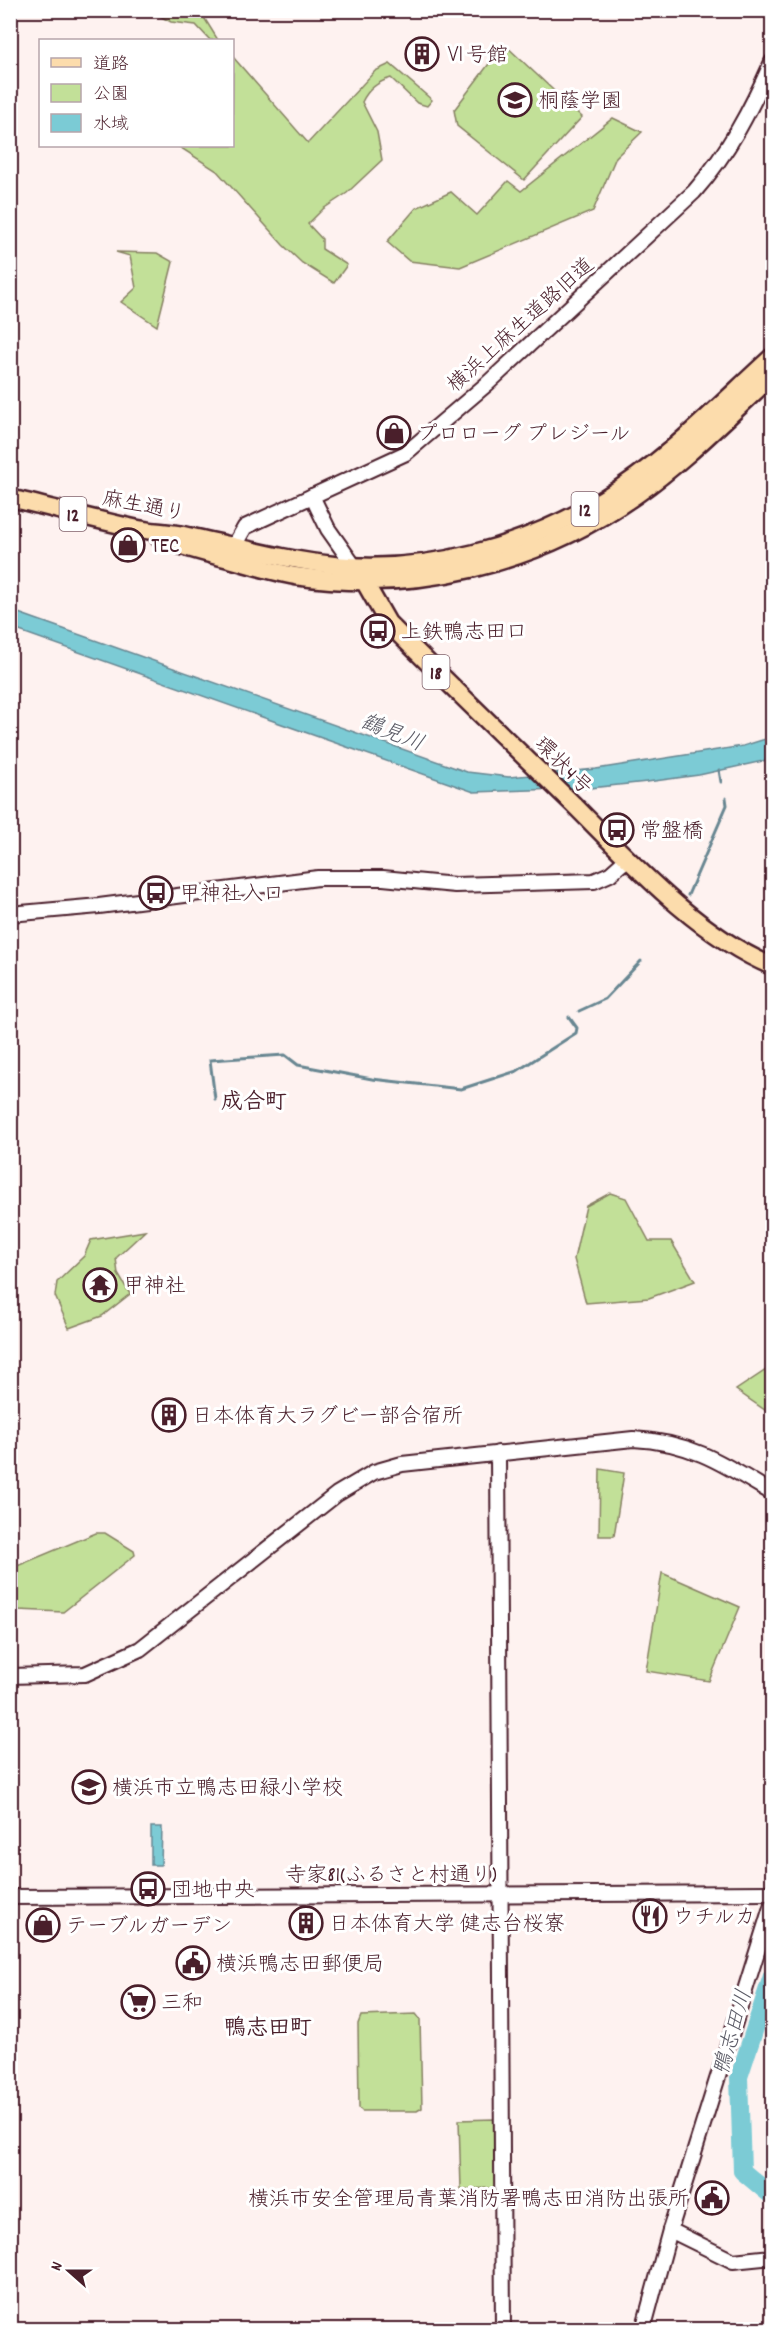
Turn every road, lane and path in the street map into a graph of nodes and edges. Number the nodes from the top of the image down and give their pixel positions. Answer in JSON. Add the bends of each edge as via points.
{"nodes":[{"id":1,"x":772,"y":62,"type":"edge"},
{"id":2,"x":772,"y":357,"type":"edge"},
{"id":3,"x":772,"y":376,"type":"edge"},
{"id":4,"x":312,"y":496,"type":"junction"},
{"id":5,"x":10,"y":498,"type":"edge"},
{"id":6,"x":136,"y":529,"type":"junction"},
{"id":7,"x":234,"y":546,"type":"junction"},
{"id":8,"x":354,"y":566,"type":"junction"},
{"id":9,"x":365,"y":582,"type":"junction"},
{"id":10,"x":628,"y":858,"type":"junction"},
{"id":11,"x":10,"y":914,"type":"edge"},
{"id":12,"x":772,"y":966,"type":"edge"},
{"id":13,"x":498,"y":1453,"type":"junction"},
{"id":14,"x":772,"y":1493,"type":"edge"},
{"id":15,"x":10,"y":1676,"type":"edge"},
{"id":16,"x":772,"y":1893,"type":"edge"},
{"id":17,"x":501,"y":1894,"type":"junction"},
{"id":18,"x":10,"y":1897,"type":"edge"},
{"id":19,"x":772,"y":1904,"type":"edge"},
{"id":20,"x":670,"y":2230,"type":"junction"},
{"id":21,"x":772,"y":2257,"type":"edge"},
{"id":22,"x":503,"y":2330,"type":"edge"},
{"id":23,"x":643,"y":2330,"type":"edge"}],
"edges":[{"from":1,"to":4,"type":"street","name":"横浜上麻生道路旧道","via":[[740,131],[720,161],[654,231],[406,453]]},
{"from":2,"to":8,"type":"main road","number":"12","via":[[651,465],[602,500],[562,521],[515,542],[460,556]]},
{"from":3,"to":9,"type":"main road","number":"12","via":[[664,473],[609,512],[565,536],[499,562],[458,573]]},
{"from":4,"to":7,"type":"street","name":"横浜上麻生道路旧道","via":[[245,527]]},
{"from":4,"to":8,"type":"street","via":[[328,529]]},
{"from":5,"to":6,"type":"main road","name":"麻生通り","number":"12"},
{"from":6,"to":7,"type":"main road","name":"麻生通り","number":"12"},
{"from":6,"to":9,"type":"main road","number":"12","via":[[183,547],[279,572]]},
{"from":7,"to":8,"type":"main road","number":"12"},
{"from":8,"to":9,"type":"main road","name":"環状4号","number":"18"},
{"from":9,"to":10,"type":"main road","name":"環状4号","number":"18","via":[[388,623]]},
{"from":10,"to":11,"type":"street","via":[[610,874],[594,881],[477,885],[318,878]]},
{"from":10,"to":12,"type":"main road","name":"環状4号","number":"18","via":[[702,923]]},
{"from":13,"to":14,"type":"street","via":[[657,1440],[700,1453]]},
{"from":13,"to":15,"type":"street","via":[[417,1461],[374,1472],[337,1494],[140,1649],[85,1674]]},
{"from":13,"to":17,"type":"street"},
{"from":16,"to":17,"type":"street","name":"寺家81(ふるさと村通り)"},
{"from":17,"to":18,"type":"street","name":"寺家81(ふるさと村通り)"},
{"from":17,"to":22,"type":"street"},
{"from":19,"to":20,"type":"street"},
{"from":20,"to":21,"type":"street","via":[[733,2261]]},
{"from":20,"to":23,"type":"street"}]}
